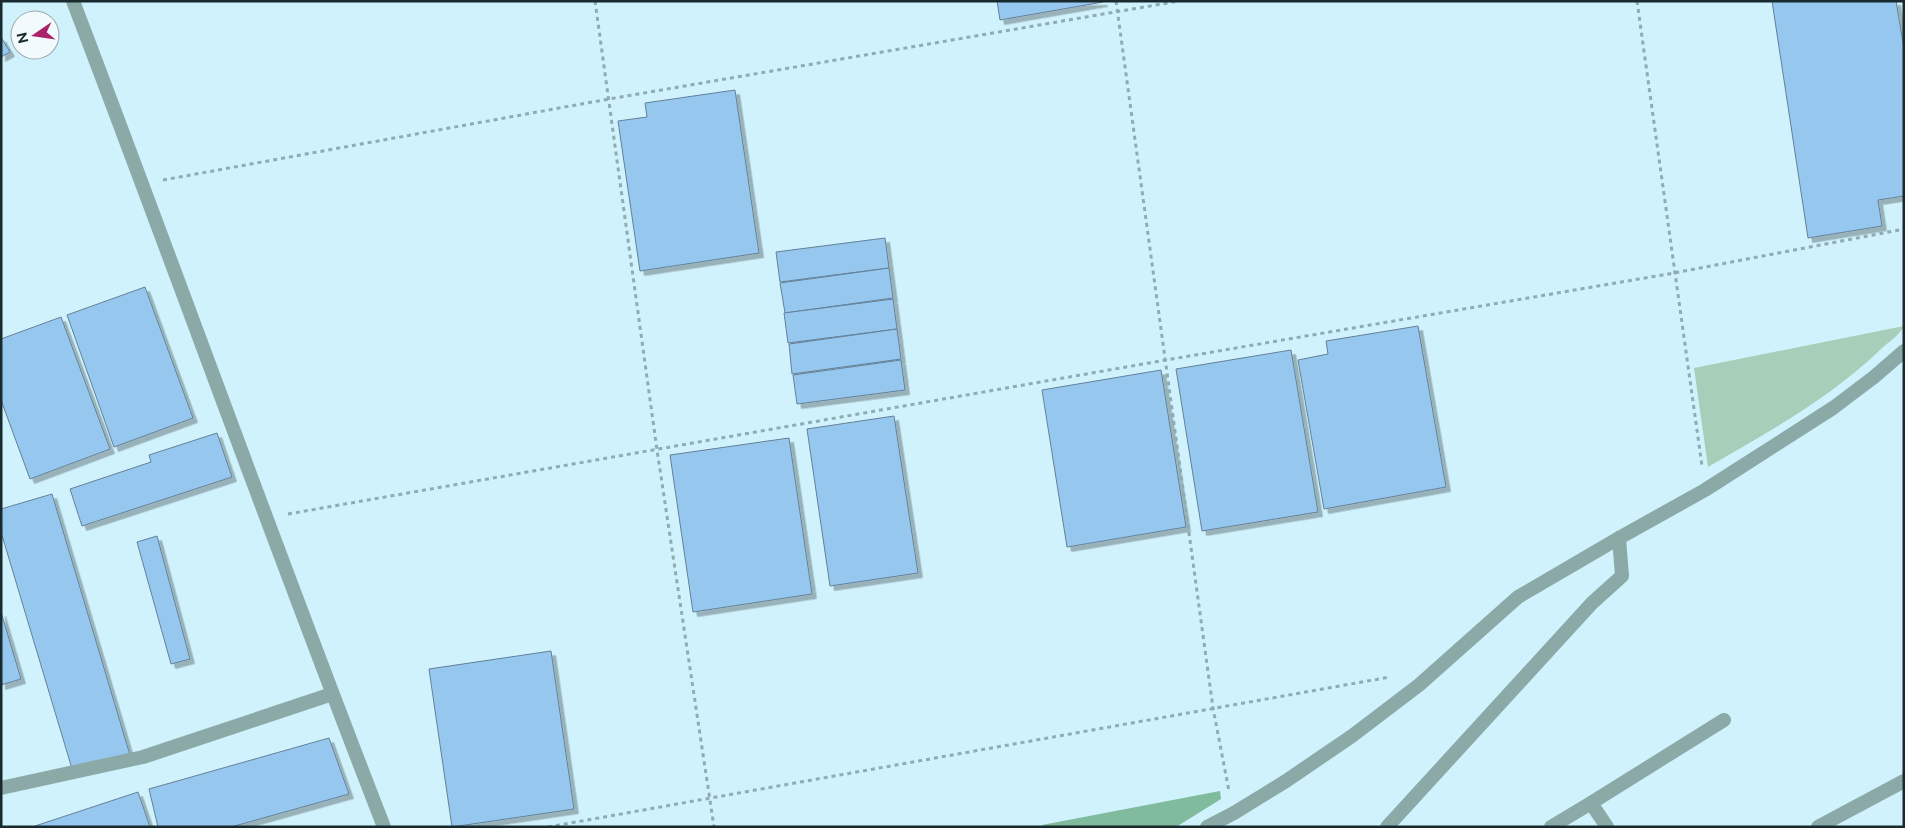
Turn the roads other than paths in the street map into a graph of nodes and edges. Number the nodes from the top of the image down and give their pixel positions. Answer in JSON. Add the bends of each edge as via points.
{"nodes":[{"id":1,"x":73,"y":1,"type":"edge"},
{"id":2,"x":1904,"y":351,"type":"edge"},
{"id":3,"x":1619,"y":538,"type":"junction"},
{"id":4,"x":332,"y":694,"type":"junction"},
{"id":5,"x":1724,"y":720,"type":"dead end"},
{"id":6,"x":1904,"y":781,"type":"edge"},
{"id":7,"x":1,"y":788,"type":"edge"},
{"id":8,"x":1591,"y":803,"type":"junction"},
{"id":9,"x":384,"y":827,"type":"edge"},
{"id":10,"x":1208,"y":827,"type":"edge"},
{"id":11,"x":1387,"y":827,"type":"edge"},
{"id":12,"x":1551,"y":827,"type":"edge"},
{"id":13,"x":1607,"y":827,"type":"edge"},
{"id":14,"x":1818,"y":827,"type":"edge"}],
"edges":[{"from":1,"to":4,"type":"street"},
{"from":2,"to":3,"type":"street","via":[[1833,408],[1705,490]]},
{"from":3,"to":10,"type":"street","via":[[1518,597],[1419,685],[1344,742]]},
{"from":3,"to":11,"type":"street","via":[[1622,576],[1592,603]]},
{"from":4,"to":7,"type":"street","via":[[144,757]]},
{"from":4,"to":9,"type":"street"},
{"from":5,"to":8,"type":"street"},
{"from":6,"to":14,"type":"street"},
{"from":8,"to":12,"type":"street"},
{"from":8,"to":13,"type":"street"}]}
